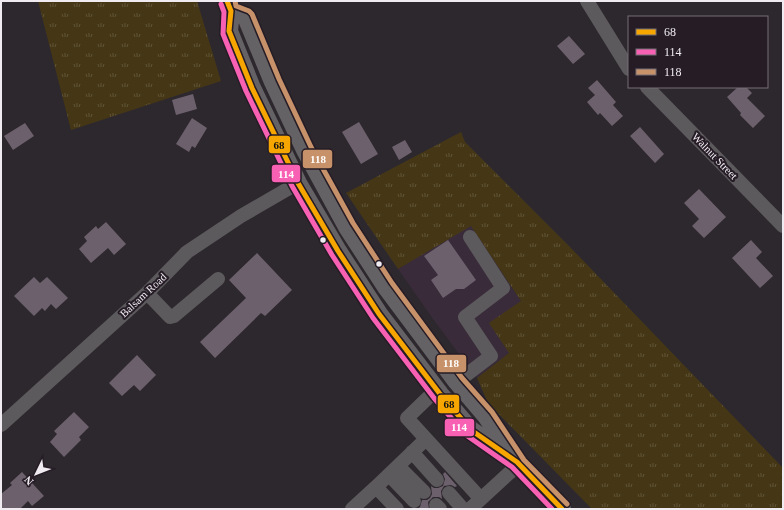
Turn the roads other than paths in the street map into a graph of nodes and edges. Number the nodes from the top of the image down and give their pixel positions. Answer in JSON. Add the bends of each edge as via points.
{"nodes":[{"id":1,"x":587,"y":1,"type":"edge"},
{"id":2,"x":229,"y":6,"type":"edge"},
{"id":3,"x":628,"y":67,"type":"edge"},
{"id":4,"x":648,"y":88,"type":"edge"},
{"id":5,"x":298,"y":183,"type":"junction"},
{"id":6,"x":783,"y":226,"type":"edge"},
{"id":7,"x":470,"y":237,"type":"dead end"},
{"id":8,"x":218,"y":279,"type":"dead end"},
{"id":9,"x":386,"y":287,"type":"junction"},
{"id":10,"x":147,"y":293,"type":"junction"},
{"id":11,"x":457,"y":382,"type":"junction"},
{"id":12,"x":436,"y":390,"type":"junction"},
{"id":13,"x":1,"y":424,"type":"edge"},
{"id":14,"x":426,"y":439,"type":"junction"},
{"id":15,"x":412,"y":452,"type":"junction"},
{"id":16,"x":519,"y":464,"type":"junction"},
{"id":17,"x":394,"y":470,"type":"junction"},
{"id":18,"x":437,"y":480,"type":"dead end"},
{"id":19,"x":376,"y":487,"type":"junction"},
{"id":20,"x":449,"y":493,"type":"dead end"},
{"id":21,"x":419,"y":496,"type":"dead end"},
{"id":22,"x":481,"y":499,"type":"junction"},
{"id":23,"x":352,"y":509,"type":"edge"},
{"id":24,"x":397,"y":509,"type":"edge"},
{"id":25,"x":463,"y":509,"type":"edge"},
{"id":26,"x":470,"y":509,"type":"edge"},
{"id":27,"x":562,"y":509,"type":"edge"}],
"edges":[{"from":1,"to":3,"type":"street"},
{"from":2,"to":5,"type":"main road","via":[[228,31],[252,88]]},
{"from":2,"to":9,"type":"main road","via":[[246,17],[305,150],[347,227]]},
{"from":4,"to":6,"type":"street","name":"Walnut Street"},
{"from":5,"to":9,"type":"main road","via":[[315,193],[361,262]]},
{"from":5,"to":10,"type":"street","name":"Balsam Road","via":[[241,216],[187,252]]},
{"from":5,"to":12,"type":"main road","via":[[379,314]]},
{"from":7,"to":11,"type":"street","via":[[502,288],[465,317],[490,356]]},
{"from":8,"to":10,"type":"street","via":[[170,317]]},
{"from":9,"to":11,"type":"main road"},
{"from":10,"to":13,"type":"street","name":"Balsam Road"},
{"from":11,"to":16,"type":"main road","via":[[486,416]]},
{"from":12,"to":14,"type":"street","via":[[407,418]]},
{"from":12,"to":16,"type":"main road","via":[[471,430]]},
{"from":14,"to":15,"type":"street"},
{"from":14,"to":22,"type":"street"},
{"from":15,"to":17,"type":"street"},
{"from":15,"to":18,"type":"street"},
{"from":16,"to":22,"type":"street"},
{"from":16,"to":27,"type":"main road"},
{"from":17,"to":19,"type":"street"},
{"from":17,"to":21,"type":"street"},
{"from":19,"to":23,"type":"street"},
{"from":19,"to":24,"type":"street"},
{"from":20,"to":25,"type":"street"},
{"from":22,"to":26,"type":"street"}]}
